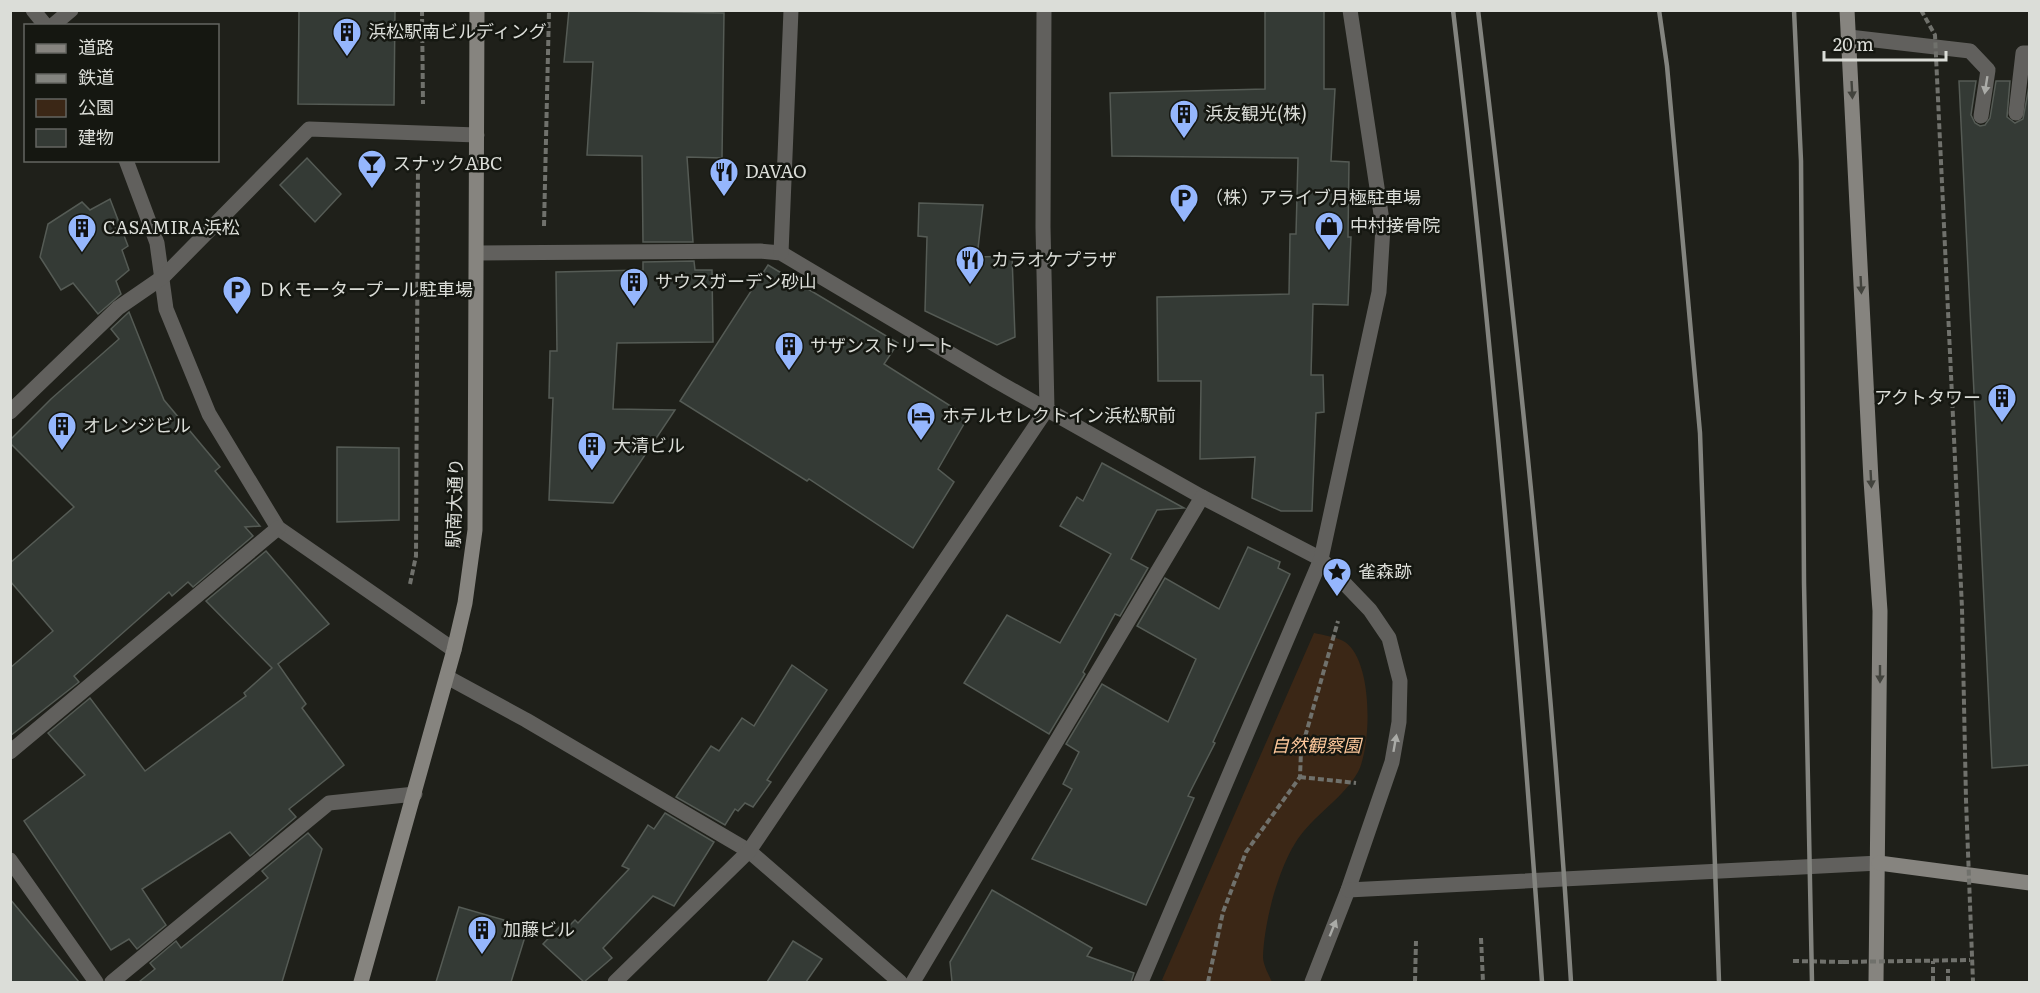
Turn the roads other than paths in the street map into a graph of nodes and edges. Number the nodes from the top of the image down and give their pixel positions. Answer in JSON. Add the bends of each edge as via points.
{"nodes":[{"id":1,"x":33,"y":10,"type":"edge"},
{"id":2,"x":71,"y":10,"type":"edge"},
{"id":3,"x":477,"y":10,"type":"edge"},
{"id":4,"x":791,"y":10,"type":"edge"},
{"id":5,"x":1044,"y":10,"type":"edge"},
{"id":6,"x":1350,"y":10,"type":"edge"},
{"id":7,"x":1847,"y":10,"type":"edge"},
{"id":8,"x":44,"y":24,"type":"edge"},
{"id":9,"x":54,"y":24,"type":"edge"},
{"id":10,"x":1849,"y":37,"type":"junction"},
{"id":11,"x":2030,"y":53,"type":"edge"},
{"id":12,"x":2016,"y":113,"type":"dead end"},
{"id":13,"x":1981,"y":116,"type":"dead end"},
{"id":14,"x":477,"y":135,"type":"junction"},
{"id":15,"x":127,"y":162,"type":"edge"},
{"id":16,"x":478,"y":253,"type":"junction"},
{"id":17,"x":782,"y":254,"type":"junction"},
{"id":18,"x":163,"y":277,"type":"junction"},
{"id":19,"x":1047,"y":409,"type":"junction"},
{"id":20,"x":10,"y":412,"type":"edge"},
{"id":21,"x":1202,"y":497,"type":"junction"},
{"id":22,"x":278,"y":528,"type":"junction"},
{"id":23,"x":1322,"y":560,"type":"junction"},
{"id":24,"x":454,"y":650,"type":"junction"},
{"id":25,"x":447,"y":677,"type":"junction"},
{"id":26,"x":10,"y":752,"type":"edge"},
{"id":27,"x":415,"y":794,"type":"junction"},
{"id":28,"x":749,"y":851,"type":"junction"},
{"id":29,"x":10,"y":860,"type":"edge"},
{"id":30,"x":1879,"y":863,"type":"junction"},
{"id":31,"x":2030,"y":883,"type":"edge"},
{"id":32,"x":1348,"y":890,"type":"junction"},
{"id":33,"x":96,"y":982,"type":"edge"},
{"id":34,"x":112,"y":982,"type":"edge"},
{"id":35,"x":361,"y":982,"type":"edge"},
{"id":36,"x":615,"y":982,"type":"edge"},
{"id":37,"x":900,"y":982,"type":"edge"},
{"id":38,"x":913,"y":982,"type":"edge"},
{"id":39,"x":1141,"y":982,"type":"edge"},
{"id":40,"x":1312,"y":982,"type":"edge"},
{"id":41,"x":1876,"y":982,"type":"edge"}],
"edges":[{"from":1,"to":8,"type":"street"},
{"from":2,"to":9,"type":"street"},
{"from":3,"to":14,"type":"street","name":"駅南大通り"},
{"from":4,"to":17,"type":"street"},
{"from":5,"to":19,"type":"street"},
{"from":6,"to":23,"type":"street","via":[[1383,227],[1379,292]]},
{"from":7,"to":10,"type":"street"},
{"from":10,"to":13,"type":"street","one_way":true,"via":[[1970,51],[1988,69]]},
{"from":10,"to":30,"type":"street","one_way":true,"via":[[1880,611]]},
{"from":11,"to":12,"type":"street","via":[[2024,53]]},
{"from":14,"to":16,"type":"street","name":"駅南大通り"},
{"from":14,"to":18,"type":"street","via":[[309,129]]},
{"from":15,"to":18,"type":"street","via":[[157,243]]},
{"from":16,"to":17,"type":"street"},
{"from":16,"to":24,"type":"street","name":"駅南大通り","via":[[475,530]]},
{"from":17,"to":19,"type":"street"},
{"from":18,"to":20,"type":"street","via":[[118,308]]},
{"from":18,"to":22,"type":"street","via":[[166,309],[209,414]]},
{"from":19,"to":21,"type":"street"},
{"from":19,"to":28,"type":"street"},
{"from":21,"to":23,"type":"street"},
{"from":21,"to":38,"type":"street"},
{"from":22,"to":24,"type":"street"},
{"from":22,"to":26,"type":"street"},
{"from":32,"to":23,"type":"street","one_way":true,"via":[[1392,762],[1399,722],[1400,681],[1389,638],[1370,610]]},
{"from":23,"to":39,"type":"street"},
{"from":24,"to":25,"type":"street","name":"駅南大通り"},
{"from":25,"to":27,"type":"street","name":"駅南大通り"},
{"from":25,"to":28,"type":"street"},
{"from":27,"to":34,"type":"street","via":[[329,803]]},
{"from":27,"to":35,"type":"street","name":"駅南大通り"},
{"from":28,"to":36,"type":"street"},
{"from":28,"to":37,"type":"street"},
{"from":29,"to":33,"type":"street"},
{"from":30,"to":31,"type":"street"},
{"from":30,"to":32,"type":"street"},
{"from":30,"to":41,"type":"street"},
{"from":40,"to":32,"type":"street","one_way":true}]}
